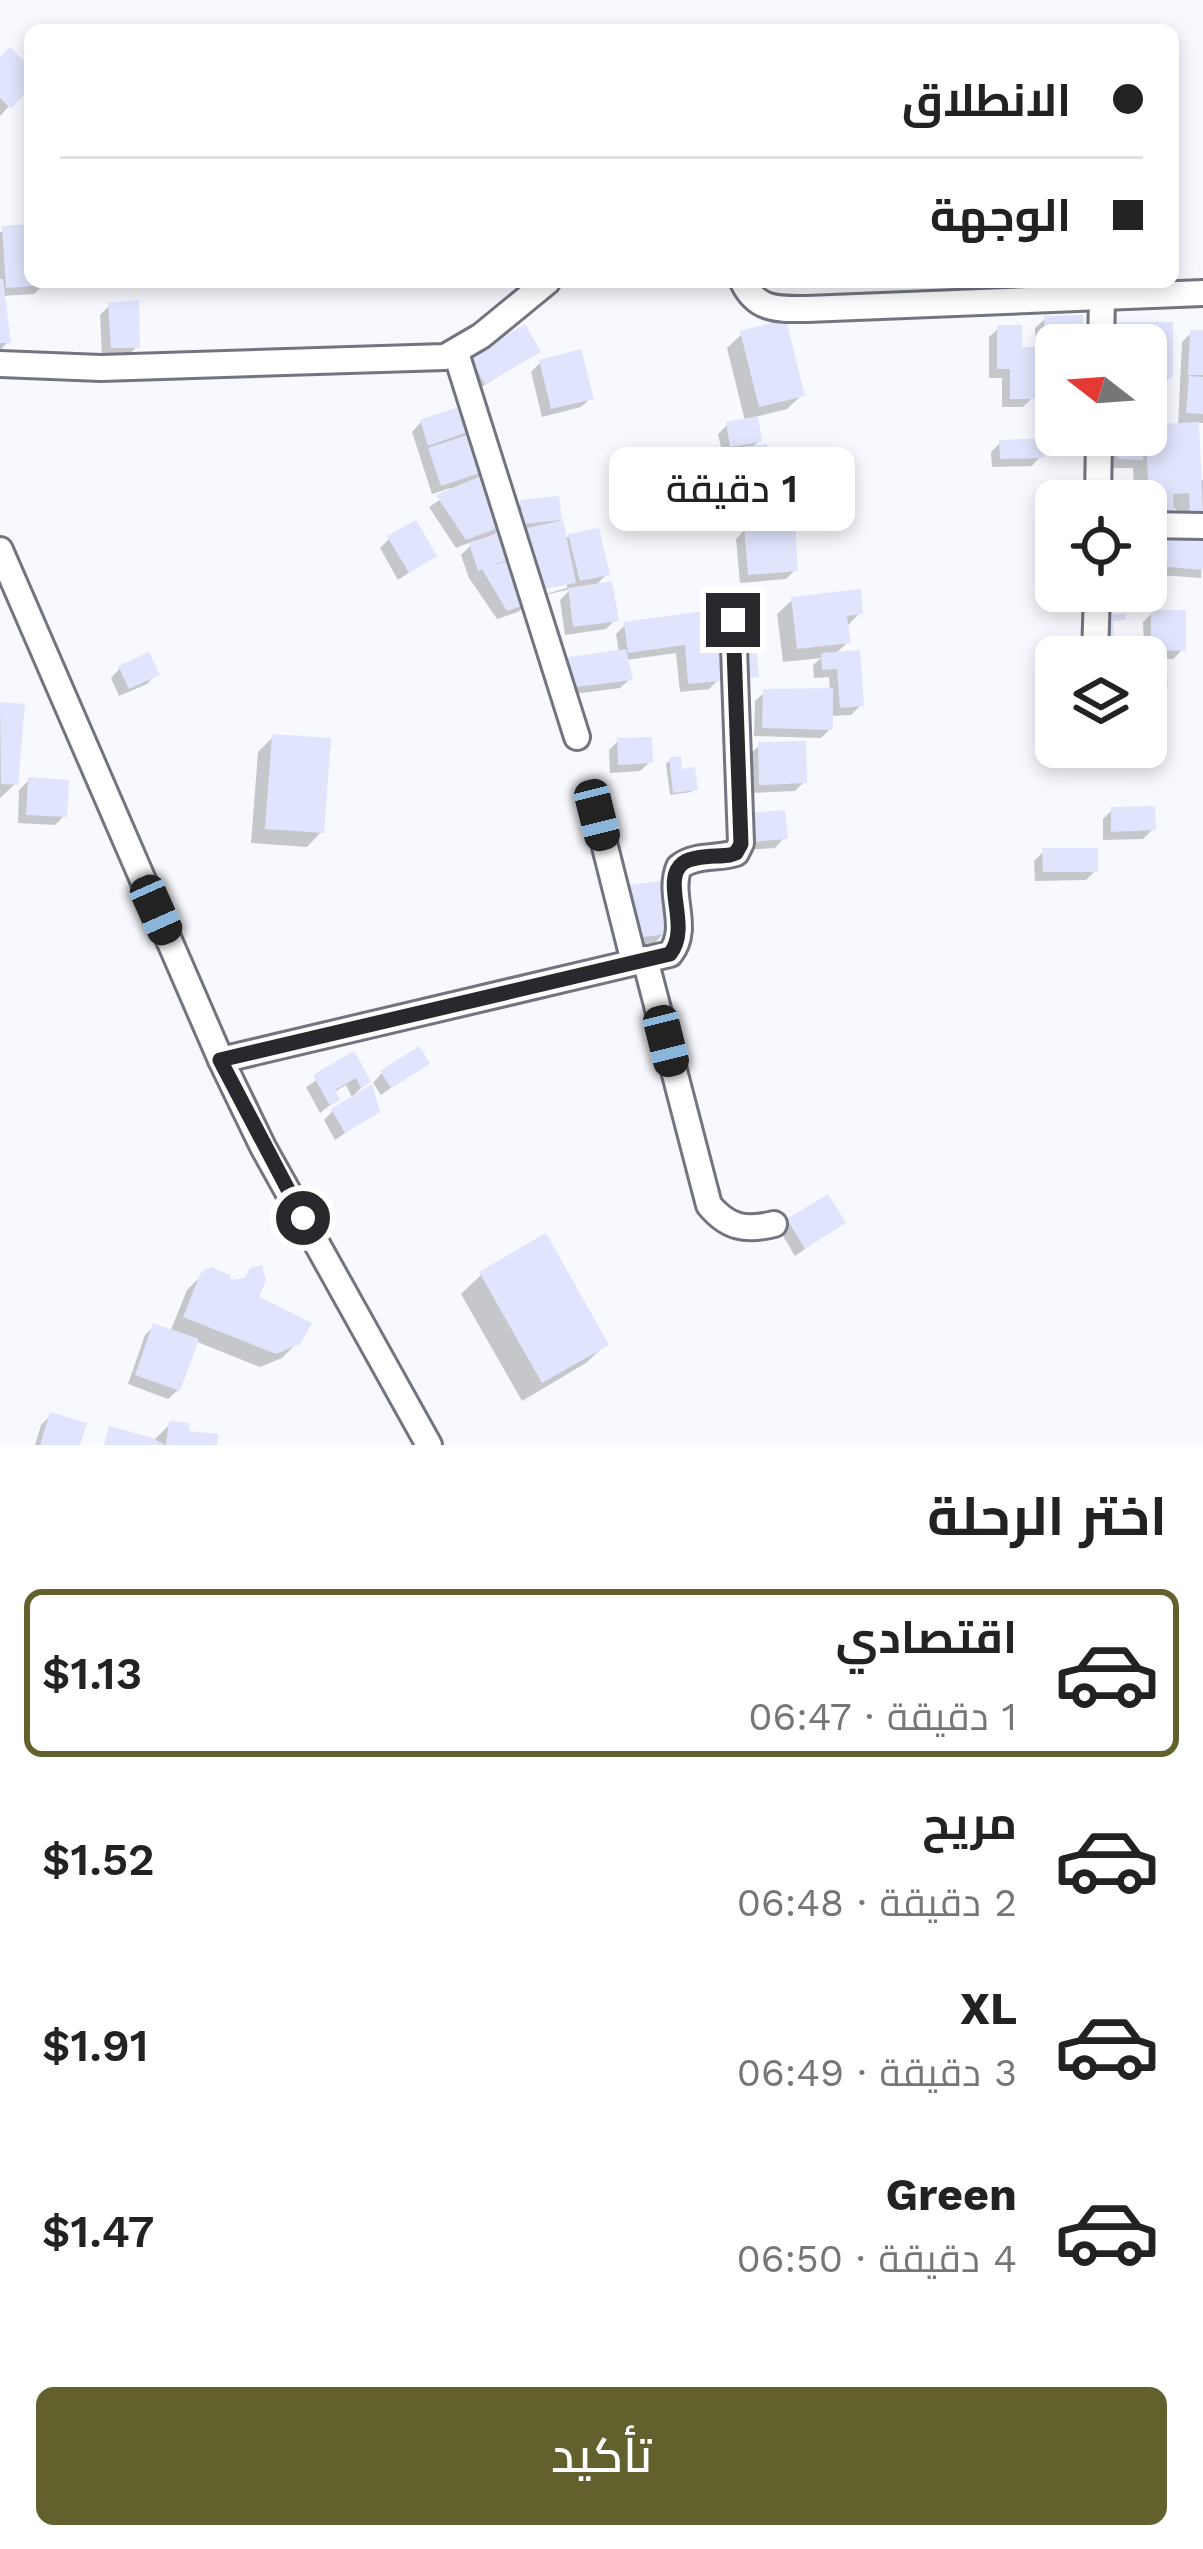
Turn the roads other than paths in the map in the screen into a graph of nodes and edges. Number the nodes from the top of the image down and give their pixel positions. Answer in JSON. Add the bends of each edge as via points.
{"nodes":[{"id":1,"x":539,"y":288,"type":"edge"},
{"id":2,"x":746,"y":288,"type":"edge"},
{"id":3,"x":1203,"y":293,"type":"edge"},
{"id":4,"x":1102,"y":298,"type":"junction"},
{"id":5,"x":1101,"y":324,"type":"edge"},
{"id":6,"x":456,"y":353,"type":"junction"},
{"id":7,"x":0,"y":364,"type":"edge"},
{"id":8,"x":1167,"y":525,"type":"edge"},
{"id":9,"x":1203,"y":526,"type":"edge"},
{"id":10,"x":0,"y":550,"type":"edge"},
{"id":11,"x":733,"y":620,"type":"dead end"},
{"id":12,"x":578,"y":736,"type":"dead end"},
{"id":13,"x":597,"y":815,"type":"dead end"},
{"id":14,"x":639,"y":961,"type":"junction"},
{"id":15,"x":220,"y":1060,"type":"junction"},
{"id":16,"x":774,"y":1224,"type":"dead end"},
{"id":17,"x":429,"y":1445,"type":"edge"}],
"edges":[{"from":1,"to":6,"type":"street"},
{"from":2,"to":4,"type":"street","via":[[769,308]]},
{"from":3,"to":4,"type":"street"},
{"from":4,"to":5,"type":"street"},
{"from":6,"to":7,"type":"street","via":[[100,368]]},
{"from":6,"to":12,"type":"street"},
{"from":8,"to":9,"type":"street"},
{"from":10,"to":15,"type":"street"},
{"from":11,"to":14,"type":"street","via":[[740,849],[679,866],[679,938],[670,954]]},
{"from":13,"to":14,"type":"street"},
{"from":14,"to":15,"type":"street"},
{"from":14,"to":16,"type":"street","via":[[709,1204],[748,1230]]},
{"from":15,"to":17,"type":"street"}]}
